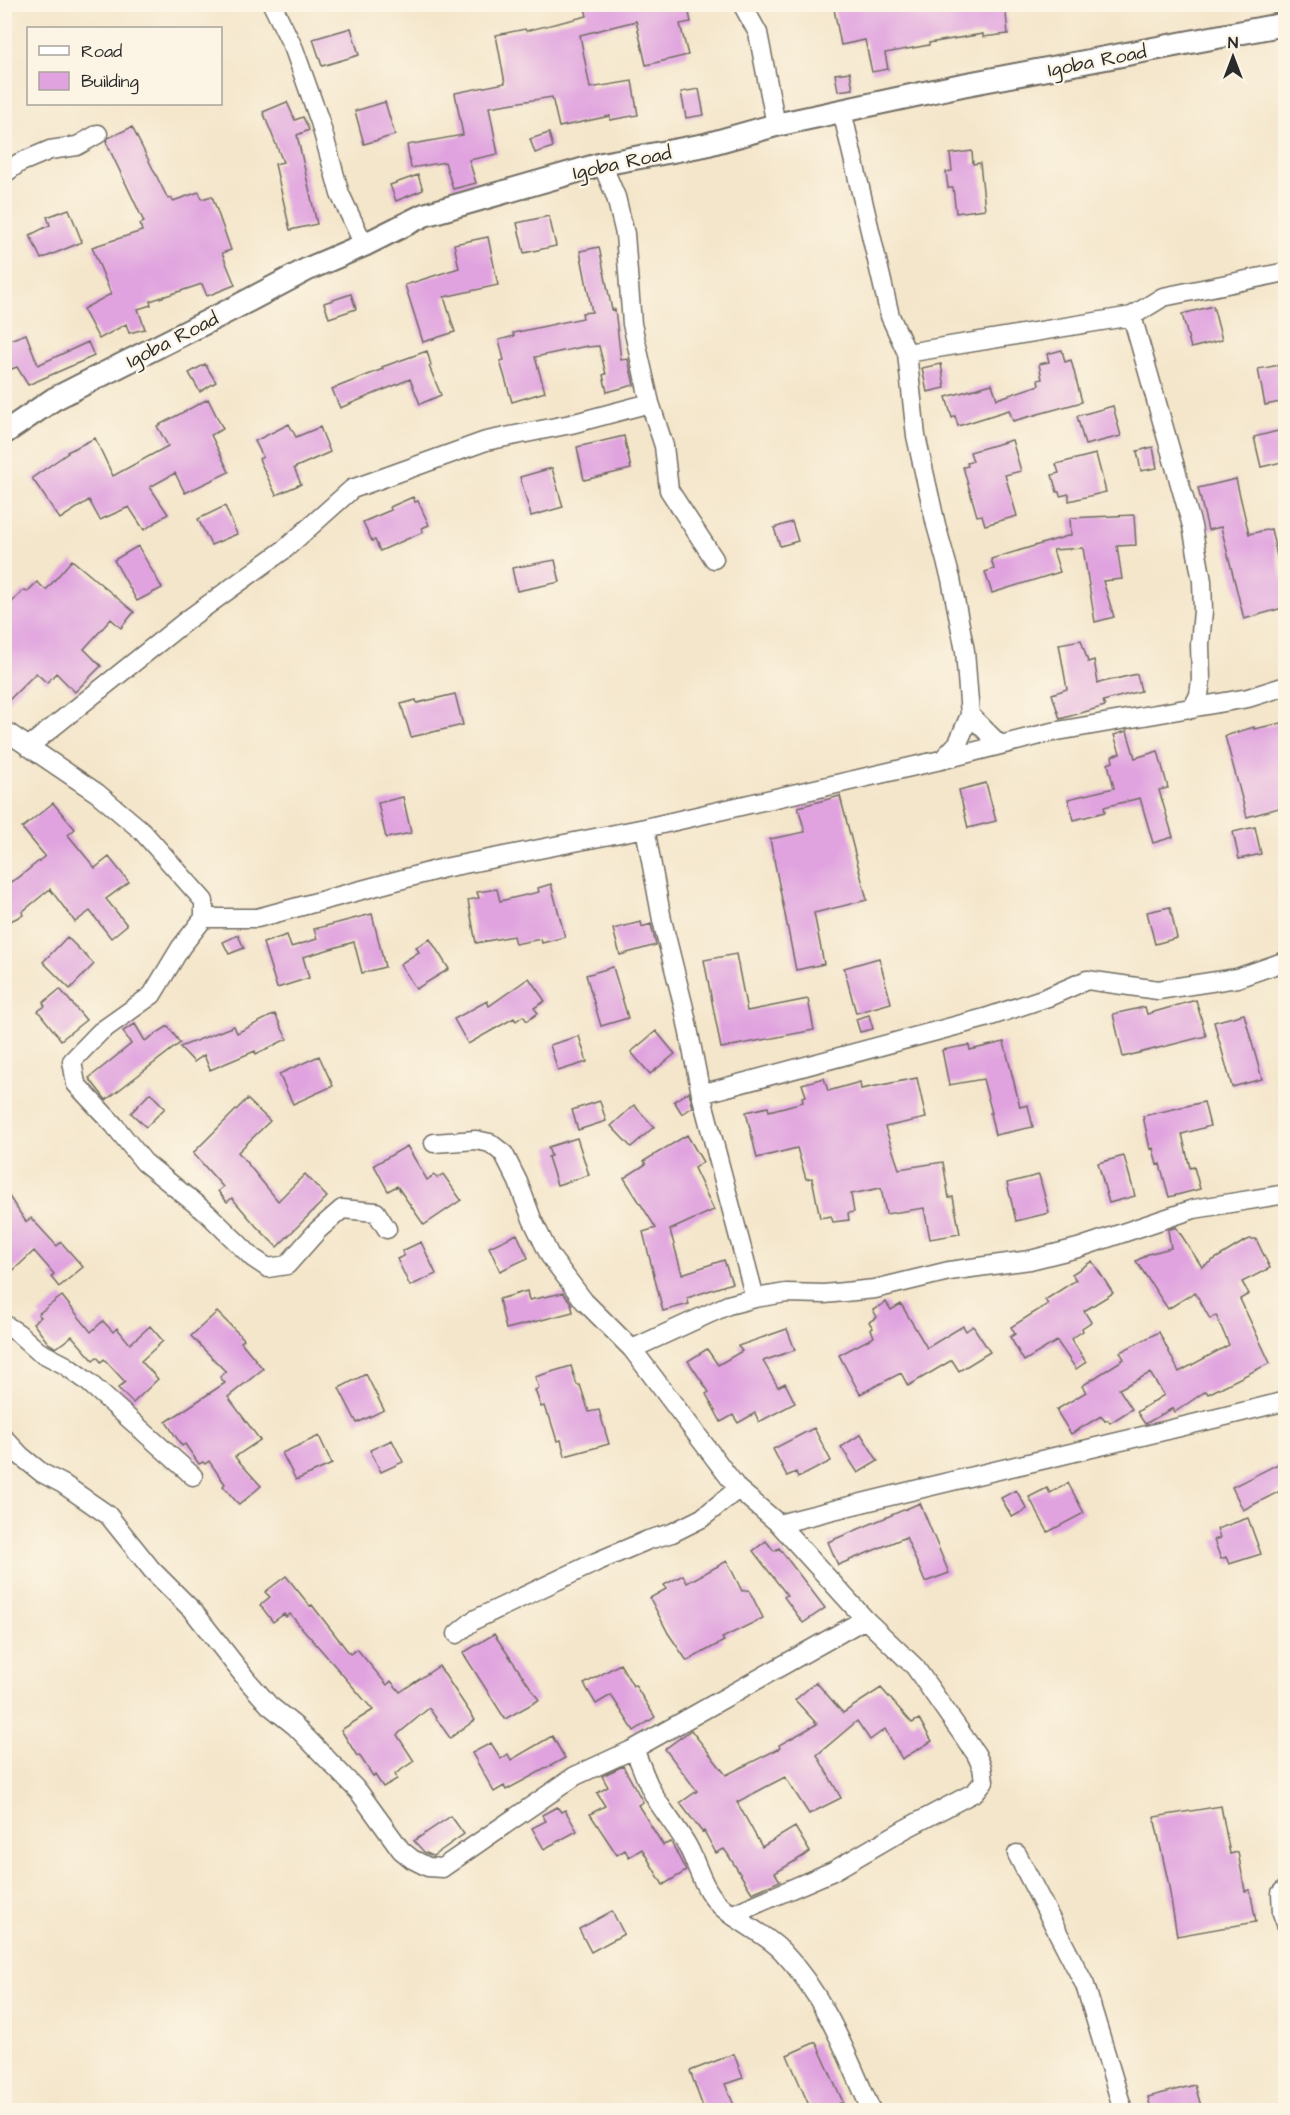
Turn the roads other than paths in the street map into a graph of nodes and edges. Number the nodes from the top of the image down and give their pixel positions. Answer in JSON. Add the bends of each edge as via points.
{"nodes":[{"id":1,"x":272,"y":4,"type":"edge"},
{"id":2,"x":742,"y":4,"type":"edge"},
{"id":3,"x":1286,"y":24,"type":"edge"},
{"id":4,"x":842,"y":111,"type":"junction"},
{"id":5,"x":776,"y":125,"type":"junction"},
{"id":6,"x":98,"y":134,"type":"dead end"},
{"id":7,"x":602,"y":164,"type":"junction"},
{"id":8,"x":4,"y":174,"type":"edge"},
{"id":9,"x":364,"y":245,"type":"junction"},
{"id":10,"x":1286,"y":272,"type":"edge"},
{"id":11,"x":1132,"y":316,"type":"junction"},
{"id":12,"x":907,"y":353,"type":"junction"},
{"id":13,"x":650,"y":403,"type":"junction"},
{"id":14,"x":4,"y":433,"type":"edge"},
{"id":15,"x":714,"y":559,"type":"dead end"},
{"id":16,"x":1286,"y":686,"type":"edge"},
{"id":17,"x":1192,"y":709,"type":"junction"},
{"id":18,"x":970,"y":715,"type":"junction"},
{"id":19,"x":4,"y":730,"type":"edge"},
{"id":20,"x":999,"y":744,"type":"junction"},
{"id":21,"x":28,"y":747,"type":"junction"},
{"id":22,"x":941,"y":760,"type":"junction"},
{"id":23,"x":645,"y":828,"type":"junction"},
{"id":24,"x":204,"y":918,"type":"junction"},
{"id":25,"x":1286,"y":961,"type":"edge"},
{"id":26,"x":701,"y":1094,"type":"junction"},
{"id":27,"x":434,"y":1143,"type":"dead end"},
{"id":28,"x":1286,"y":1194,"type":"edge"},
{"id":29,"x":387,"y":1229,"type":"dead end"},
{"id":30,"x":756,"y":1298,"type":"junction"},
{"id":31,"x":4,"y":1324,"type":"edge"},
{"id":32,"x":632,"y":1349,"type":"junction"},
{"id":33,"x":1286,"y":1401,"type":"edge"},
{"id":34,"x":7,"y":1445,"type":"edge"},
{"id":35,"x":193,"y":1476,"type":"dead end"},
{"id":36,"x":738,"y":1489,"type":"junction"},
{"id":37,"x":779,"y":1524,"type":"junction"},
{"id":38,"x":865,"y":1619,"type":"junction"},
{"id":39,"x":457,"y":1634,"type":"dead end"},
{"id":40,"x":634,"y":1749,"type":"junction"},
{"id":41,"x":1017,"y":1854,"type":"dead end"},
{"id":42,"x":1286,"y":1888,"type":"edge"},
{"id":43,"x":731,"y":1915,"type":"junction"},
{"id":44,"x":1286,"y":1924,"type":"edge"},
{"id":45,"x":871,"y":2110,"type":"edge"},
{"id":46,"x":1123,"y":2110,"type":"edge"}],
"edges":[{"from":1,"to":9,"type":"street","via":[[294,49],[340,194]]},
{"from":2,"to":5,"type":"street","via":[[758,33]]},
{"from":3,"to":4,"type":"street","name":"Igoba Road"},
{"from":4,"to":5,"type":"street","name":"Igoba Road"},
{"from":4,"to":12,"type":"street","via":[[890,316]]},
{"from":5,"to":7,"type":"street","name":"Igoba Road","via":[[705,145]]},
{"from":6,"to":8,"type":"street","via":[[77,146],[50,150],[19,163]]},
{"from":7,"to":9,"type":"street","name":"Igoba Road","via":[[424,216]]},
{"from":7,"to":13,"type":"street","via":[[625,234],[632,324]]},
{"from":9,"to":14,"type":"street","name":"Igoba Road","via":[[308,269],[54,399]]},
{"from":10,"to":11,"type":"street","via":[[1163,297]]},
{"from":11,"to":12,"type":"street"},
{"from":11,"to":17,"type":"street","via":[[1192,526],[1202,581],[1201,680]]},
{"from":12,"to":18,"type":"street","via":[[916,436],[965,651]]},
{"from":13,"to":15,"type":"street","via":[[664,446],[669,490]]},
{"from":13,"to":21,"type":"street","via":[[486,441],[352,489],[285,549],[187,620]]},
{"from":16,"to":17,"type":"street"},
{"from":17,"to":20,"type":"street"},
{"from":18,"to":20,"type":"street"},
{"from":18,"to":22,"type":"street","via":[[958,743]]},
{"from":19,"to":21,"type":"street"},
{"from":20,"to":22,"type":"street"},
{"from":21,"to":24,"type":"street","via":[[97,793],[141,830],[204,901]]},
{"from":22,"to":23,"type":"street"},
{"from":23,"to":24,"type":"street","via":[[444,868],[257,918]]},
{"from":23,"to":26,"type":"street"},
{"from":24,"to":29,"type":"street","via":[[152,995],[100,1032],[72,1061],[76,1084],[144,1162],[268,1268],[286,1265],[342,1209],[376,1212]]},
{"from":25,"to":26,"type":"street","via":[[1238,978],[1158,990],[1087,980],[1048,998],[985,1018]]},
{"from":26,"to":30,"type":"street"},
{"from":27,"to":32,"type":"street","via":[[476,1140],[490,1143],[504,1154],[550,1256],[584,1301]]},
{"from":28,"to":30,"type":"street","via":[[1194,1209],[1078,1248],[1013,1264],[949,1271],[875,1289]]},
{"from":30,"to":32,"type":"street","via":[[728,1305]]},
{"from":31,"to":35,"type":"street","via":[[38,1351],[87,1381]]},
{"from":32,"to":36,"type":"street"},
{"from":33,"to":37,"type":"street"},
{"from":34,"to":40,"type":"street","via":[[42,1473],[108,1515],[269,1705],[295,1726],[358,1792],[401,1850],[428,1867],[442,1868],[575,1776]]},
{"from":36,"to":37,"type":"street"},
{"from":36,"to":39,"type":"street","via":[[702,1518],[596,1562],[474,1620]]},
{"from":37,"to":38,"type":"street"},
{"from":38,"to":40,"type":"street"},
{"from":38,"to":43,"type":"street","via":[[915,1667],[976,1755],[984,1781],[975,1792],[832,1870]]},
{"from":40,"to":43,"type":"street","via":[[655,1797],[687,1846],[711,1895]]},
{"from":41,"to":46,"type":"street","via":[[1085,1985]]},
{"from":42,"to":44,"type":"street","via":[[1281,1893]]},
{"from":43,"to":45,"type":"street","via":[[766,1936],[799,1970],[839,2034]]}]}
